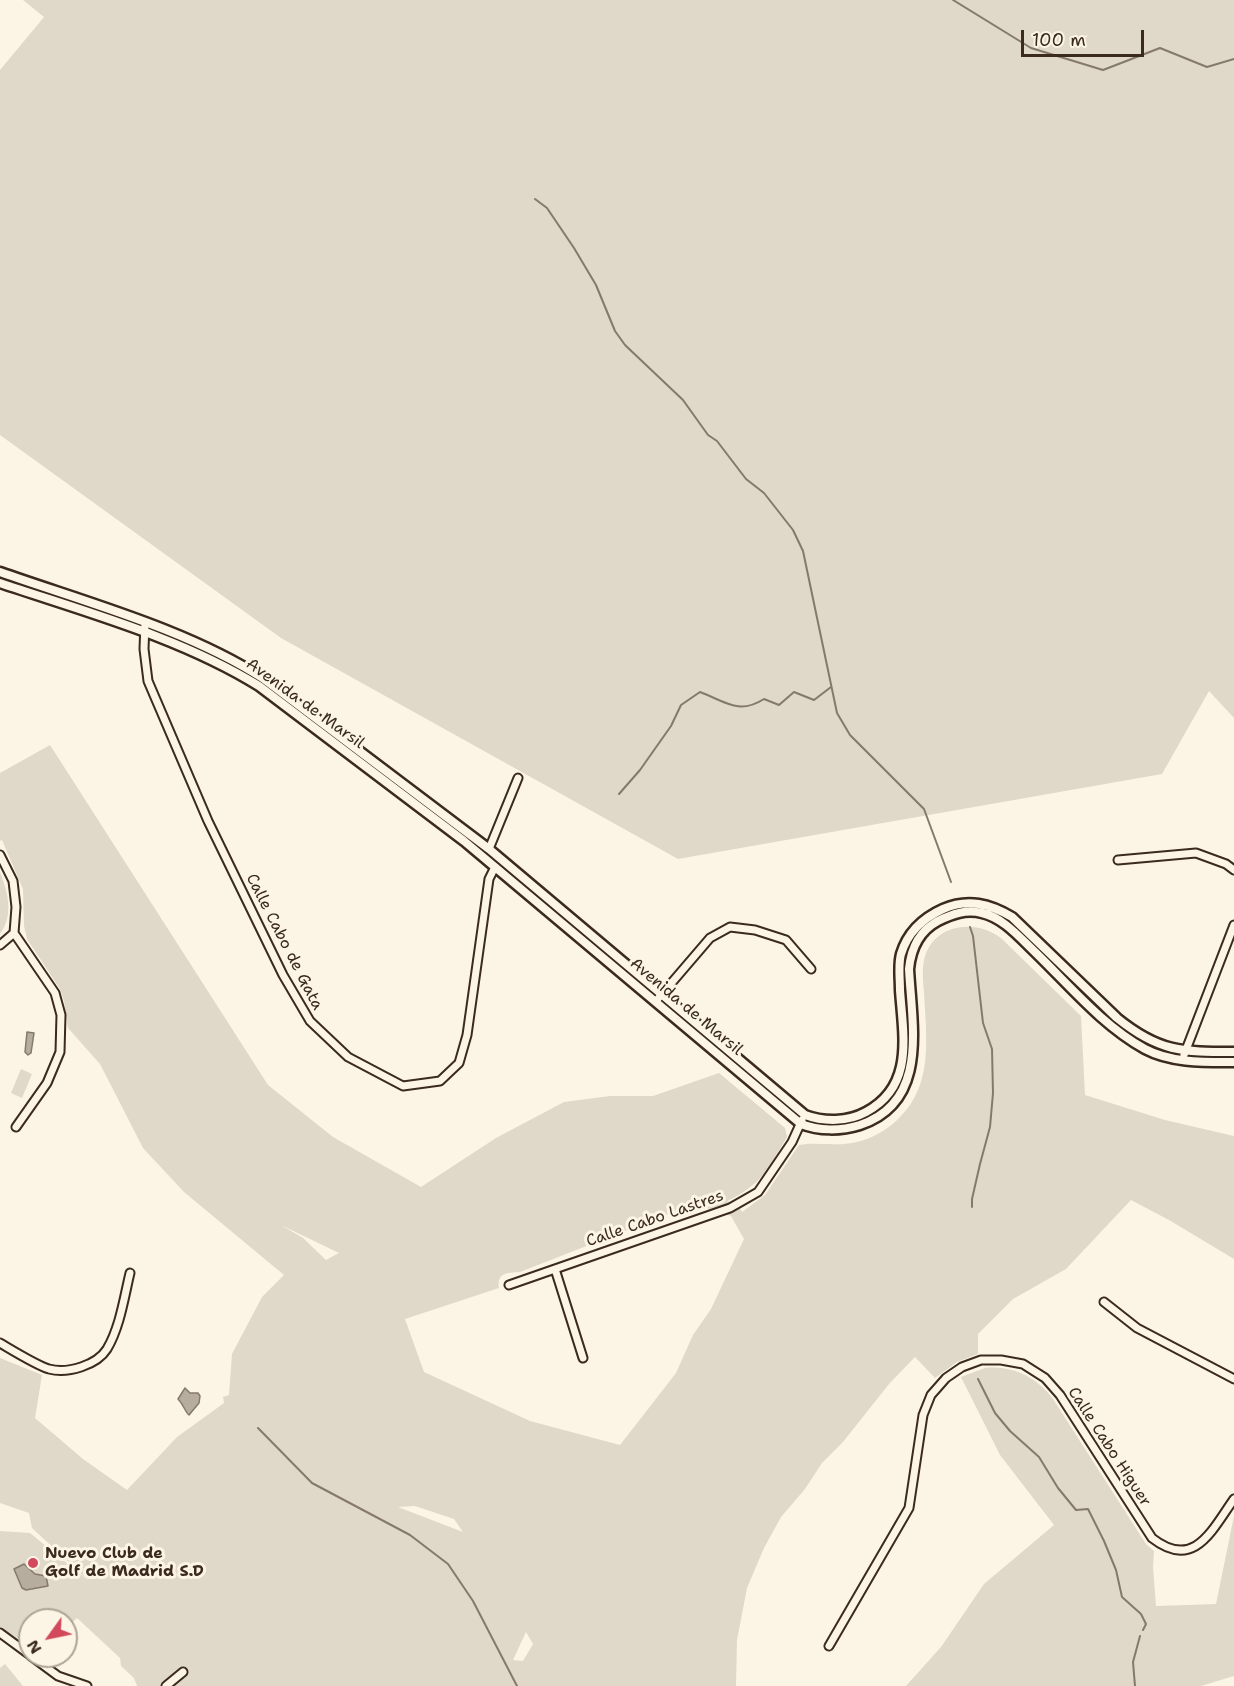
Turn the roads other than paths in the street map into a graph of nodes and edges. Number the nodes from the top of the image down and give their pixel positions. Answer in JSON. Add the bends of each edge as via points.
{"nodes":[{"id":1,"x":0,"y":572,"type":"edge"},
{"id":2,"x":0,"y":582,"type":"edge"},
{"id":3,"x":145,"y":623,"type":"junction"},
{"id":4,"x":144,"y":633,"type":"junction"},
{"id":5,"x":518,"y":778,"type":"dead end"},
{"id":6,"x":489,"y":849,"type":"junction"},
{"id":7,"x":0,"y":855,"type":"edge"},
{"id":8,"x":1118,"y":860,"type":"dead end"},
{"id":9,"x":495,"y":867,"type":"junction"},
{"id":10,"x":1234,"y":870,"type":"edge"},
{"id":11,"x":1234,"y":926,"type":"edge"},
{"id":12,"x":14,"y":933,"type":"junction"},
{"id":13,"x":0,"y":945,"type":"edge"},
{"id":14,"x":811,"y":969,"type":"dead end"},
{"id":15,"x":659,"y":997,"type":"junction"},
{"id":16,"x":1234,"y":1052,"type":"edge"},
{"id":17,"x":1184,"y":1056,"type":"junction"},
{"id":18,"x":1234,"y":1062,"type":"edge"},
{"id":19,"x":803,"y":1120,"type":"junction"},
{"id":20,"x":16,"y":1127,"type":"dead end"},
{"id":21,"x":555,"y":1269,"type":"junction"},
{"id":22,"x":130,"y":1273,"type":"dead end"},
{"id":23,"x":508,"y":1285,"type":"dead end"},
{"id":24,"x":1104,"y":1302,"type":"dead end"},
{"id":25,"x":0,"y":1343,"type":"edge"},
{"id":26,"x":584,"y":1358,"type":"dead end"},
{"id":27,"x":1234,"y":1379,"type":"edge"},
{"id":28,"x":1234,"y":1499,"type":"edge"},
{"id":29,"x":0,"y":1633,"type":"edge"},
{"id":30,"x":18,"y":1646,"type":"edge"},
{"id":31,"x":829,"y":1646,"type":"dead end"},
{"id":32,"x":48,"y":1668,"type":"edge"},
{"id":33,"x":183,"y":1672,"type":"dead end"},
{"id":34,"x":87,"y":1686,"type":"edge"},
{"id":35,"x":166,"y":1686,"type":"edge"}],
"edges":[{"from":1,"to":3,"type":"street","name":"Avenida de Marsil"},
{"from":2,"to":4,"type":"street","name":"Avenida de Marsil"},
{"from":3,"to":4,"type":"street","name":"Calle Cabo de Gata"},
{"from":3,"to":6,"type":"street","name":"Avenida de Marsil","via":[[237,661]]},
{"from":4,"to":9,"type":"street","name":"Avenida de Marsil","via":[[197,653],[259,686]]},
{"from":4,"to":9,"type":"street","name":"Calle Cabo de Gata","via":[[148,681],[213,831],[283,975],[310,1021],[348,1058],[403,1086],[440,1082],[459,1063],[467,1035],[489,879]]},
{"from":5,"to":6,"type":"street"},
{"from":6,"to":15,"type":"street","name":"Avenida de Marsil"},
{"from":7,"to":12,"type":"street","via":[[13,881]]},
{"from":8,"to":10,"type":"street","via":[[1197,853]]},
{"from":9,"to":15,"type":"street","name":"Avenida de Marsil"},
{"from":11,"to":17,"type":"street"},
{"from":12,"to":13,"type":"street"},
{"from":12,"to":20,"type":"street","via":[[55,993],[61,1015],[60,1052],[47,1083]]},
{"from":14,"to":15,"type":"street","via":[[786,940],[730,927],[710,938]]},
{"from":15,"to":19,"type":"street","name":"Avenida de Marsil"},
{"from":16,"to":17,"type":"street"},
{"from":17,"to":18,"type":"street"},
{"from":17,"to":19,"type":"street","via":[[1134,1032],[1012,917],[983,904],[960,904],[926,917],[904,947],[899,969],[902,1070],[885,1098],[848,1119]]},
{"from":19,"to":21,"type":"street","name":"Calle Cabo Lastres","via":[[758,1192],[730,1208]]},
{"from":21,"to":23,"type":"street","name":"Calle Cabo Lastres"},
{"from":21,"to":26,"type":"street"},
{"from":22,"to":25,"type":"street","via":[[114,1335],[97,1359],[76,1369],[50,1370]]},
{"from":24,"to":27,"type":"street","via":[[1137,1328]]},
{"from":28,"to":31,"type":"street","name":"Calle Cabo Higuer","via":[[1205,1540],[1191,1550],[1163,1547],[1152,1538],[1060,1395],[1045,1378],[1023,1364],[981,1360],[946,1378],[931,1395],[923,1415],[909,1508]]},
{"from":29,"to":30,"type":"street"},
{"from":32,"to":34,"type":"street"},
{"from":33,"to":35,"type":"street"}]}
